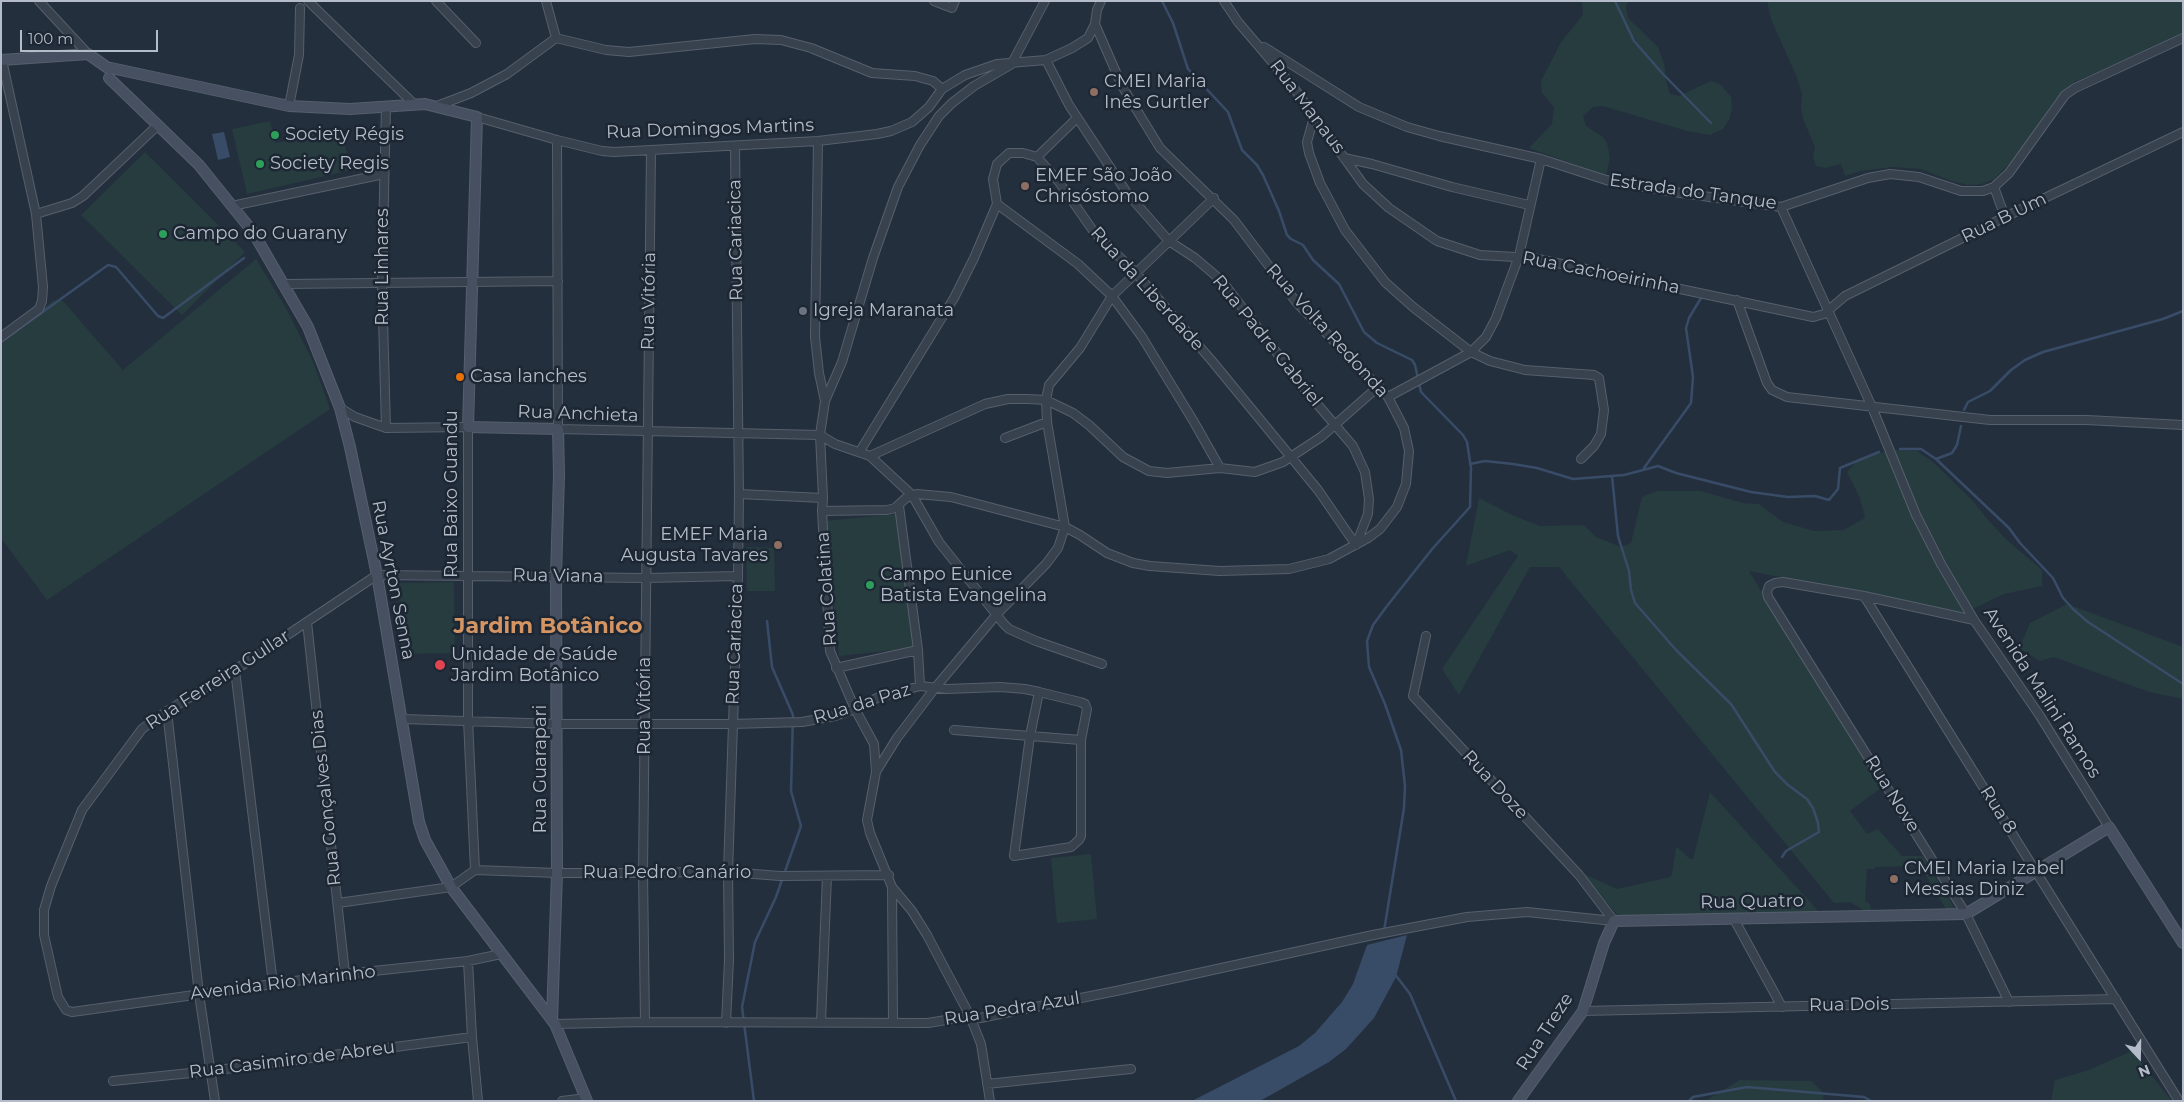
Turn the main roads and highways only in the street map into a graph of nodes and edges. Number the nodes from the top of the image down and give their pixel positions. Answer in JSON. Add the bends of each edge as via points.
{"nodes":[{"id":1,"x":1,"y":60,"type":"edge"},
{"id":2,"x":108,"y":71,"type":"junction"},
{"id":3,"x":477,"y":117,"type":"joint"},
{"id":4,"x":468,"y":427,"type":"joint"},
{"id":5,"x":558,"y":429,"type":"joint"},
{"id":6,"x":2109,"y":827,"type":"joint"},
{"id":7,"x":1614,"y":922,"type":"joint"},
{"id":8,"x":2183,"y":943,"type":"edge"},
{"id":9,"x":554,"y":1022,"type":"junction"},
{"id":10,"x":587,"y":1100,"type":"edge"},
{"id":11,"x":1518,"y":1101,"type":"edge"}],
"edges":[{"from":1,"to":2,"type":"main road","name":"Rua Ayrton Senna","via":[[88,54]]},
{"from":2,"to":3,"type":"main road","name":"Rua Domingos Martins","via":[[129,72],[289,106],[350,109],[438,106]]},
{"from":2,"to":9,"type":"main road","name":"Rua Ayrton Senna","via":[[199,165],[253,232],[308,327],[340,408],[377,575],[419,822],[430,851],[451,887]]},
{"from":3,"to":4,"type":"main road","name":"Rua Baixo Guandu"},
{"from":4,"to":5,"type":"main road","name":"Rua Anchieta"},
{"from":5,"to":9,"type":"main road","name":"Rua Guarapari"},
{"from":6,"to":7,"type":"main road","name":"Rua Quatro","via":[[1966,914]]},
{"from":6,"to":8,"type":"main road","name":"Avenida Malini Ramos"},
{"from":7,"to":11,"type":"main road","name":"Rua Treze","via":[[1604,943],[1583,1011]]},
{"from":9,"to":10,"type":"main road","name":"Rua Ayrton Senna"}]}
